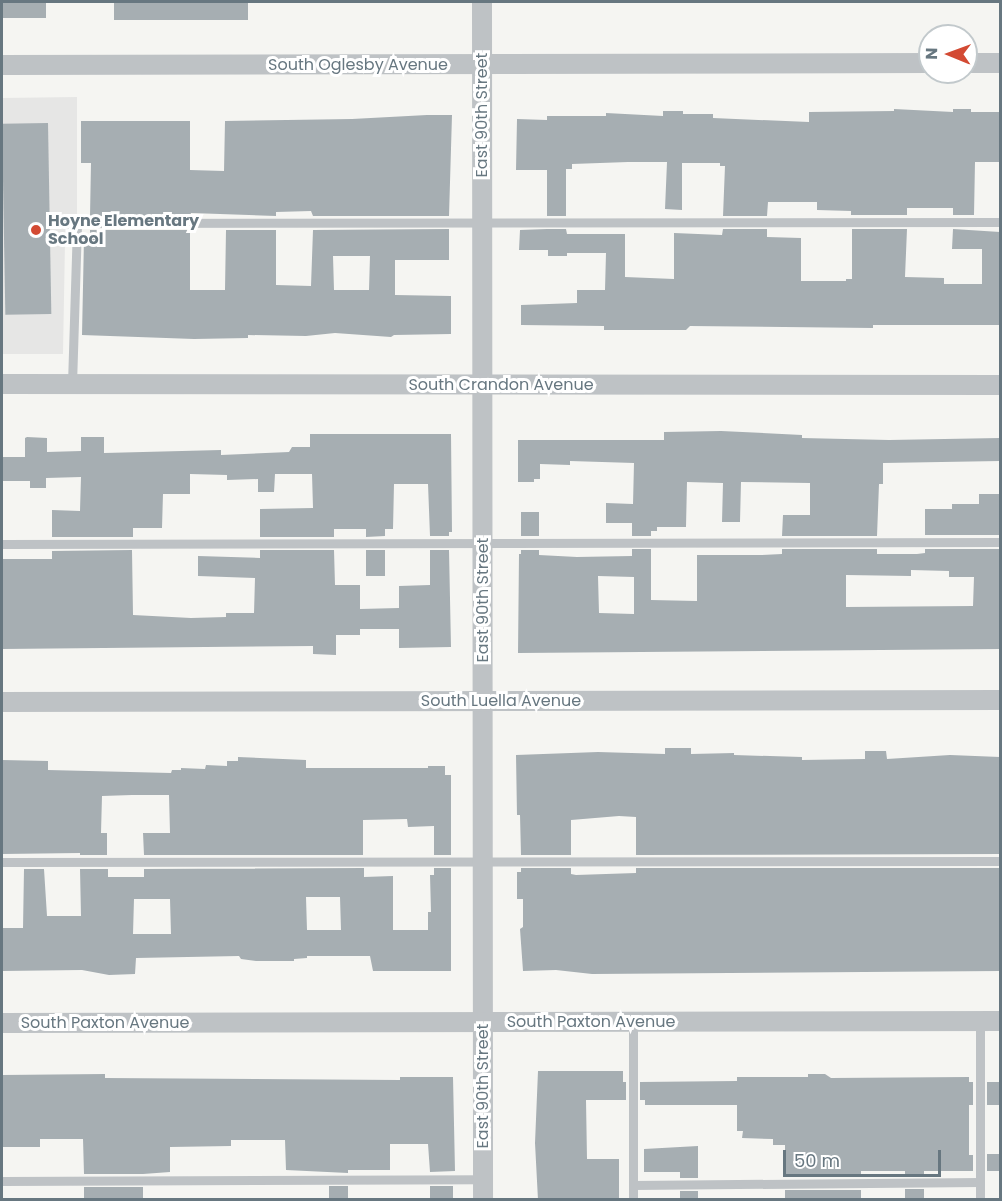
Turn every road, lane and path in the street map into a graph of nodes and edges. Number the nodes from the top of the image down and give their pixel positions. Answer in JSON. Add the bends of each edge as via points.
{"nodes":[{"id":1,"x":482,"y":2,"type":"edge"},
{"id":2,"x":918,"y":63,"type":"edge"},
{"id":3,"x":978,"y":63,"type":"edge"},
{"id":4,"x":1000,"y":63,"type":"edge"},
{"id":5,"x":2,"y":65,"type":"edge"},
{"id":6,"x":482,"y":65,"type":"junction"},
{"id":7,"x":1000,"y":222,"type":"edge"},
{"id":8,"x":483,"y":223,"type":"junction"},
{"id":9,"x":2,"y":384,"type":"edge"},
{"id":10,"x":72,"y":384,"type":"junction"},
{"id":11,"x":483,"y":384,"type":"junction"},
{"id":12,"x":1000,"y":385,"type":"edge"},
{"id":13,"x":1000,"y":542,"type":"edge"},
{"id":14,"x":2,"y":544,"type":"edge"},
{"id":15,"x":483,"y":544,"type":"junction"},
{"id":16,"x":1000,"y":700,"type":"edge"},
{"id":17,"x":483,"y":701,"type":"junction"},
{"id":18,"x":2,"y":702,"type":"edge"},
{"id":19,"x":483,"y":861,"type":"junction"},
{"id":20,"x":1000,"y":861,"type":"edge"},
{"id":21,"x":2,"y":862,"type":"edge"},
{"id":22,"x":980,"y":1021,"type":"junction"},
{"id":23,"x":1000,"y":1021,"type":"edge"},
{"id":24,"x":483,"y":1022,"type":"junction"},
{"id":25,"x":633,"y":1022,"type":"junction"},
{"id":26,"x":2,"y":1023,"type":"edge"},
{"id":27,"x":483,"y":1179,"type":"junction"},
{"id":28,"x":2,"y":1181,"type":"edge"},
{"id":29,"x":980,"y":1182,"type":"junction"},
{"id":30,"x":633,"y":1185,"type":"junction"},
{"id":31,"x":483,"y":1200,"type":"edge"},
{"id":32,"x":633,"y":1200,"type":"edge"},
{"id":33,"x":980,"y":1200,"type":"edge"}],
"edges":[{"from":1,"to":6,"type":"street","name":"East 90th Street"},
{"from":2,"to":6,"type":"street","name":"South Oglesby Avenue"},
{"from":3,"to":4,"type":"street"},
{"from":5,"to":6,"type":"street","name":"South Oglesby Avenue"},
{"from":6,"to":8,"type":"street","name":"East 90th Street"},
{"from":7,"to":8,"type":"lane"},
{"from":8,"to":10,"type":"lane","via":[[77,224]]},
{"from":8,"to":11,"type":"street","name":"East 90th Street"},
{"from":9,"to":10,"type":"street","name":"South Crandon Avenue"},
{"from":10,"to":11,"type":"street","name":"South Crandon Avenue"},
{"from":11,"to":12,"type":"street","name":"South Crandon Avenue"},
{"from":11,"to":15,"type":"street","name":"East 90th Street"},
{"from":13,"to":15,"type":"lane"},
{"from":14,"to":15,"type":"lane"},
{"from":15,"to":17,"type":"street","name":"East 90th Street"},
{"from":16,"to":17,"type":"street","name":"South Luella Avenue"},
{"from":17,"to":18,"type":"street","name":"South Luella Avenue"},
{"from":17,"to":19,"type":"street","name":"East 90th Street"},
{"from":19,"to":20,"type":"lane"},
{"from":19,"to":21,"type":"lane"},
{"from":19,"to":24,"type":"street","name":"East 90th Street"},
{"from":22,"to":23,"type":"street","name":"South Paxton Avenue"},
{"from":22,"to":25,"type":"street","name":"South Paxton Avenue"},
{"from":22,"to":29,"type":"lane"},
{"from":24,"to":25,"type":"street","name":"South Paxton Avenue"},
{"from":24,"to":26,"type":"street","name":"South Paxton Avenue"},
{"from":24,"to":27,"type":"street","name":"East 90th Street"},
{"from":25,"to":30,"type":"lane"},
{"from":27,"to":28,"type":"lane"},
{"from":27,"to":31,"type":"street","name":"East 90th Street"},
{"from":29,"to":30,"type":"lane"},
{"from":29,"to":33,"type":"lane"},
{"from":30,"to":32,"type":"lane"}]}
